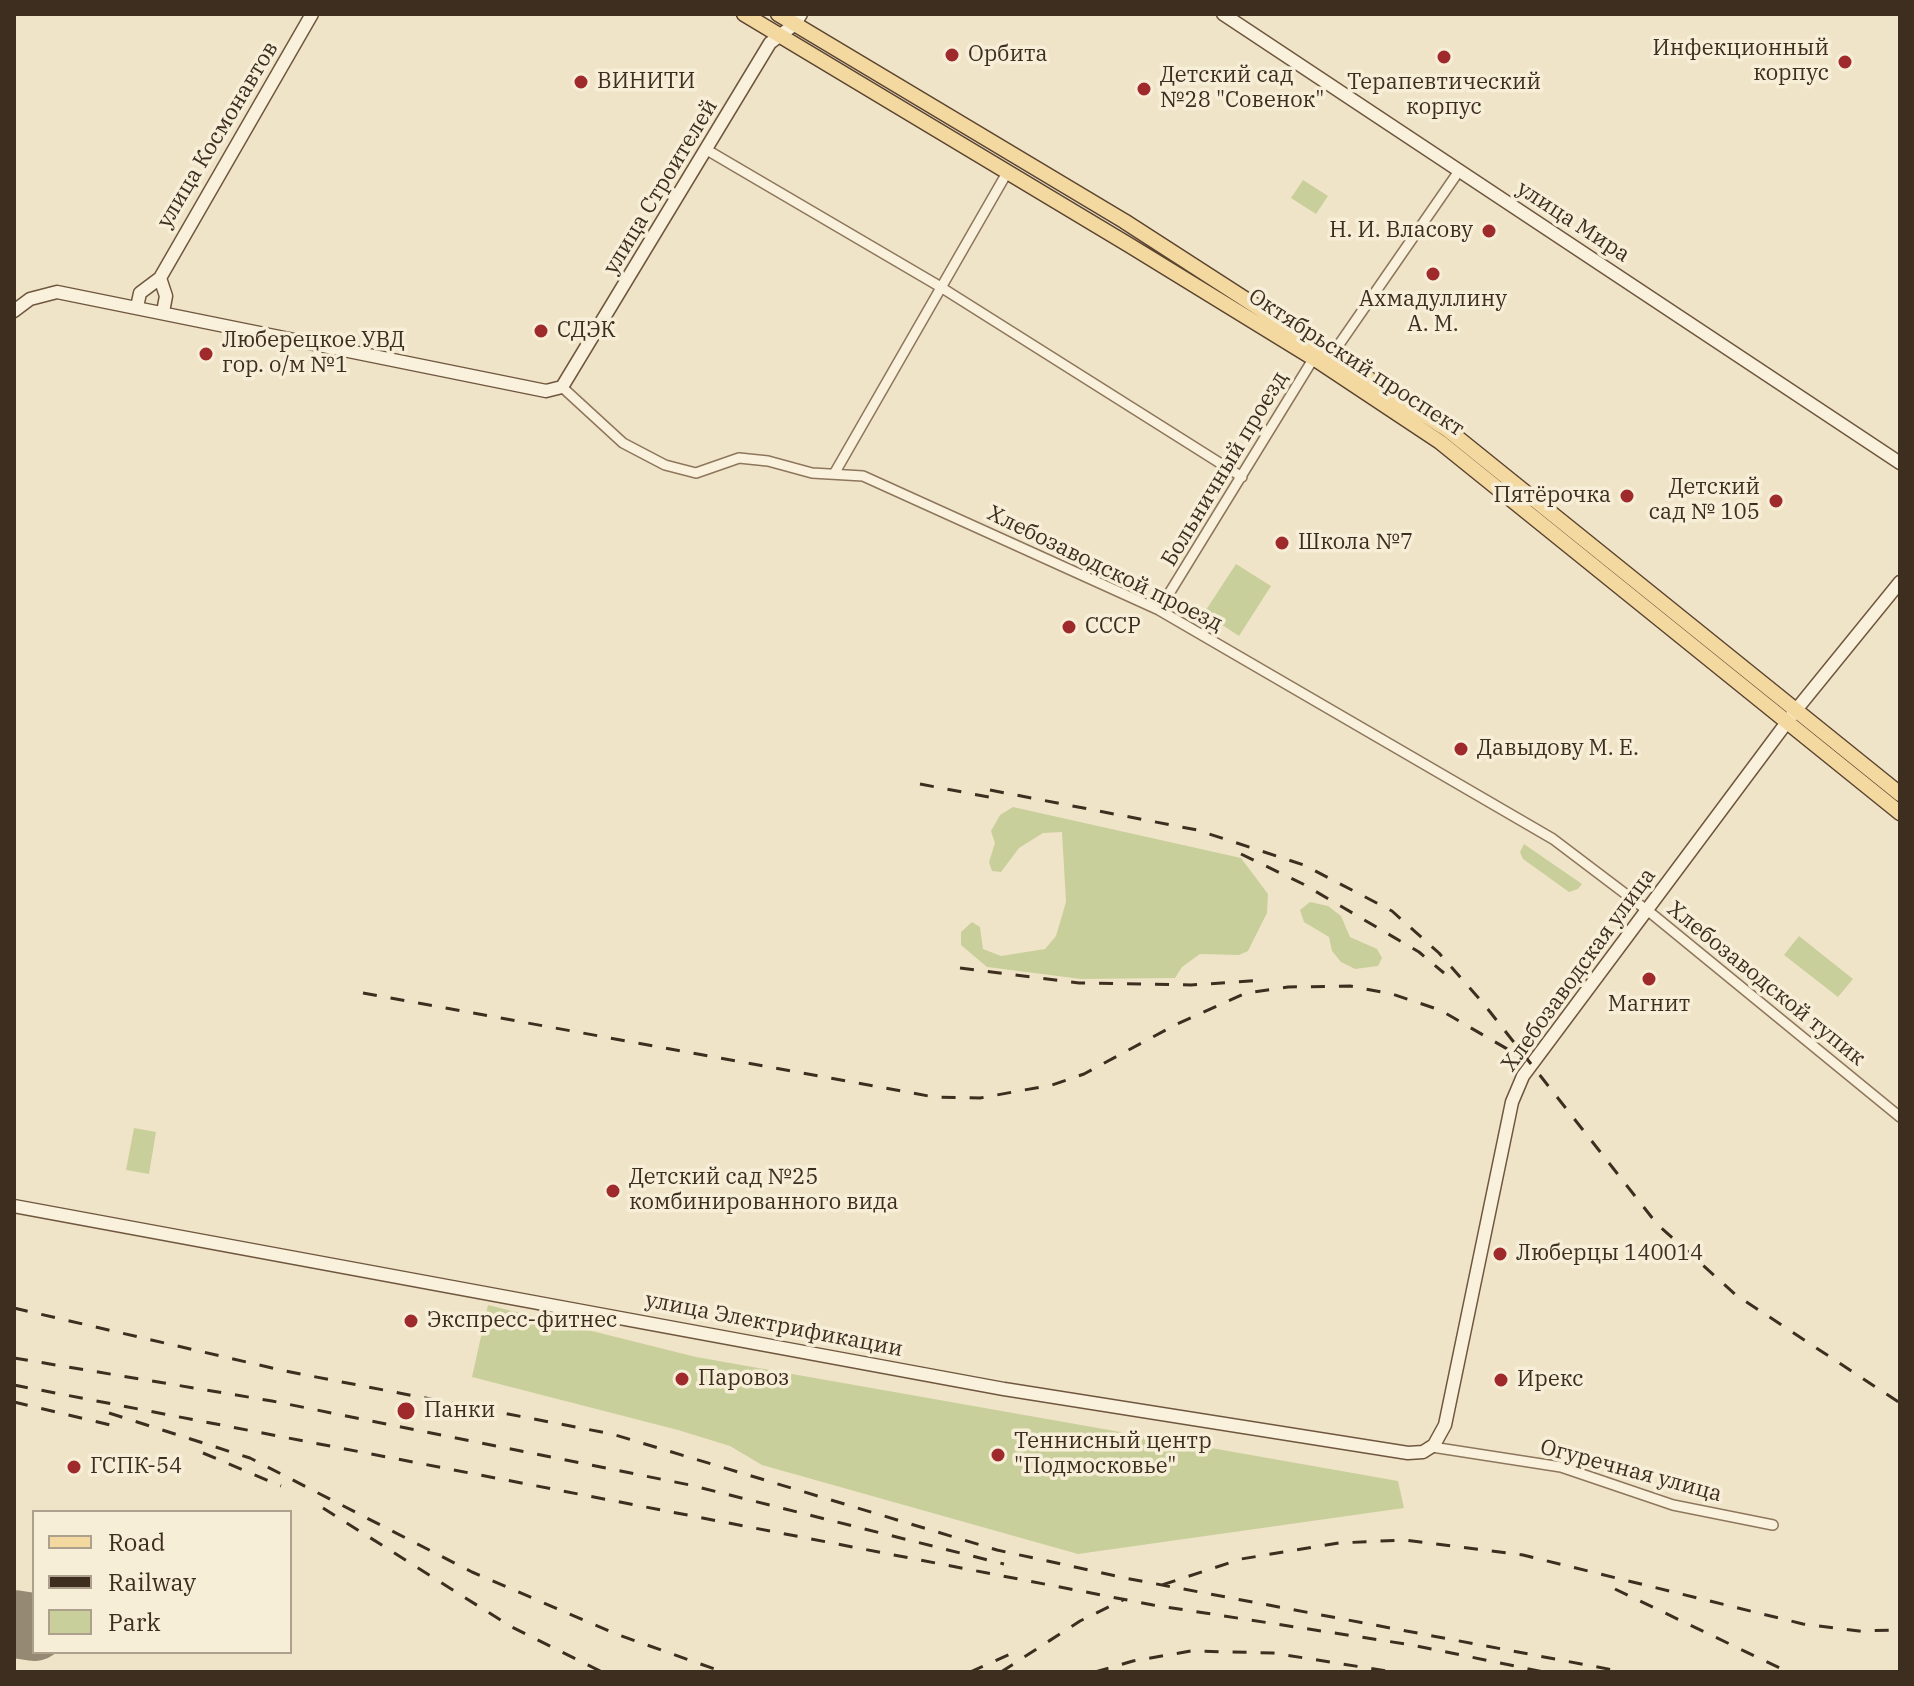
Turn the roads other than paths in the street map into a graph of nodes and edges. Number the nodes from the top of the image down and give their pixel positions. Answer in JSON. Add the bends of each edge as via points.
{"nodes":[{"id":1,"x":312,"y":14,"type":"edge"},
{"id":2,"x":744,"y":14,"type":"edge"},
{"id":3,"x":778,"y":14,"type":"edge"},
{"id":4,"x":1223,"y":14,"type":"edge"},
{"id":5,"x":798,"y":19,"type":"edge"},
{"id":6,"x":780,"y":35,"type":"junction"},
{"id":7,"x":707,"y":150,"type":"junction"},
{"id":8,"x":1008,"y":171,"type":"junction"},
{"id":9,"x":1459,"y":171,"type":"junction"},
{"id":10,"x":160,"y":278,"type":"junction"},
{"id":11,"x":939,"y":286,"type":"junction"},
{"id":12,"x":137,"y":307,"type":"junction"},
{"id":13,"x":14,"y":311,"type":"edge"},
{"id":14,"x":163,"y":312,"type":"junction"},
{"id":15,"x":1323,"y":356,"type":"junction"},
{"id":16,"x":562,"y":387,"type":"junction"},
{"id":17,"x":1900,"y":463,"type":"edge"},
{"id":18,"x":834,"y":474,"type":"junction"},
{"id":19,"x":1242,"y":477,"type":"junction"},
{"id":20,"x":1900,"y":582,"type":"edge"},
{"id":21,"x":1159,"y":610,"type":"junction"},
{"id":22,"x":1791,"y":716,"type":"junction"},
{"id":23,"x":1900,"y":794,"type":"edge"},
{"id":24,"x":1900,"y":813,"type":"edge"},
{"id":25,"x":1646,"y":910,"type":"junction"},
{"id":26,"x":1900,"y":1117,"type":"edge"},
{"id":27,"x":14,"y":1206,"type":"edge"},
{"id":28,"x":1432,"y":1447,"type":"junction"},
{"id":29,"x":1773,"y":1525,"type":"dead end"}],
"edges":[{"from":1,"to":10,"type":"street","name":"улица Космонавтов"},
{"from":2,"to":6,"type":"main road","name":"Октябрьский проспект"},
{"from":3,"to":5,"type":"main road","name":"Октябрьский проспект"},
{"from":4,"to":9,"type":"street","name":"улица Мира"},
{"from":5,"to":6,"type":"street","name":"улица Строителей"},
{"from":5,"to":15,"type":"main road","name":"Октябрьский проспект","via":[[1124,221]]},
{"from":6,"to":7,"type":"street","name":"улица Строителей","via":[[770,43]]},
{"from":6,"to":8,"type":"main road","name":"Октябрьский проспект"},
{"from":7,"to":11,"type":"street"},
{"from":7,"to":16,"type":"street","name":"улица Строителей"},
{"from":8,"to":11,"type":"street"},
{"from":8,"to":15,"type":"main road","name":"Октябрьский проспект"},
{"from":9,"to":15,"type":"street","name":"Больничный проезд"},
{"from":9,"to":17,"type":"street","name":"улица Мира"},
{"from":10,"to":12,"type":"street","name":"улица Космонавтов","via":[[140,293]]},
{"from":10,"to":14,"type":"street","via":[[166,296]]},
{"from":11,"to":18,"type":"street"},
{"from":11,"to":19,"type":"street"},
{"from":12,"to":13,"type":"street","via":[[57,292],[30,299]]},
{"from":12,"to":14,"type":"street"},
{"from":14,"to":16,"type":"street","via":[[546,391]]},
{"from":15,"to":19,"type":"street","name":"Больничный проезд"},
{"from":15,"to":22,"type":"main road","name":"Октябрьский проспект"},
{"from":16,"to":18,"type":"street","name":"Хлебозаводской проезд","via":[[623,443],[665,465],[696,473],[739,458]]},
{"from":18,"to":21,"type":"street","name":"Хлебозаводской проезд","via":[[863,476]]},
{"from":19,"to":21,"type":"street","name":"Больничный проезд"},
{"from":20,"to":22,"type":"street","name":"Хлебозаводская улица"},
{"from":21,"to":25,"type":"street","name":"Хлебозаводской проезд","via":[[1553,839]]},
{"from":22,"to":23,"type":"main road","name":"Октябрьский проспект"},
{"from":22,"to":24,"type":"main road","name":"Октябрьский проспект"},
{"from":22,"to":25,"type":"street","name":"Хлебозаводская улица"},
{"from":25,"to":26,"type":"street","name":"Хлебозаводской тупик"},
{"from":25,"to":28,"type":"street","name":"Хлебозаводская улица","via":[[1531,1064],[1512,1102],[1445,1425]]},
{"from":27,"to":28,"type":"street","name":"улица Электрификации","via":[[1004,1389],[1408,1453]]},
{"from":28,"to":29,"type":"street","name":"Огуречная улица","via":[[1561,1467],[1673,1505]]}]}
